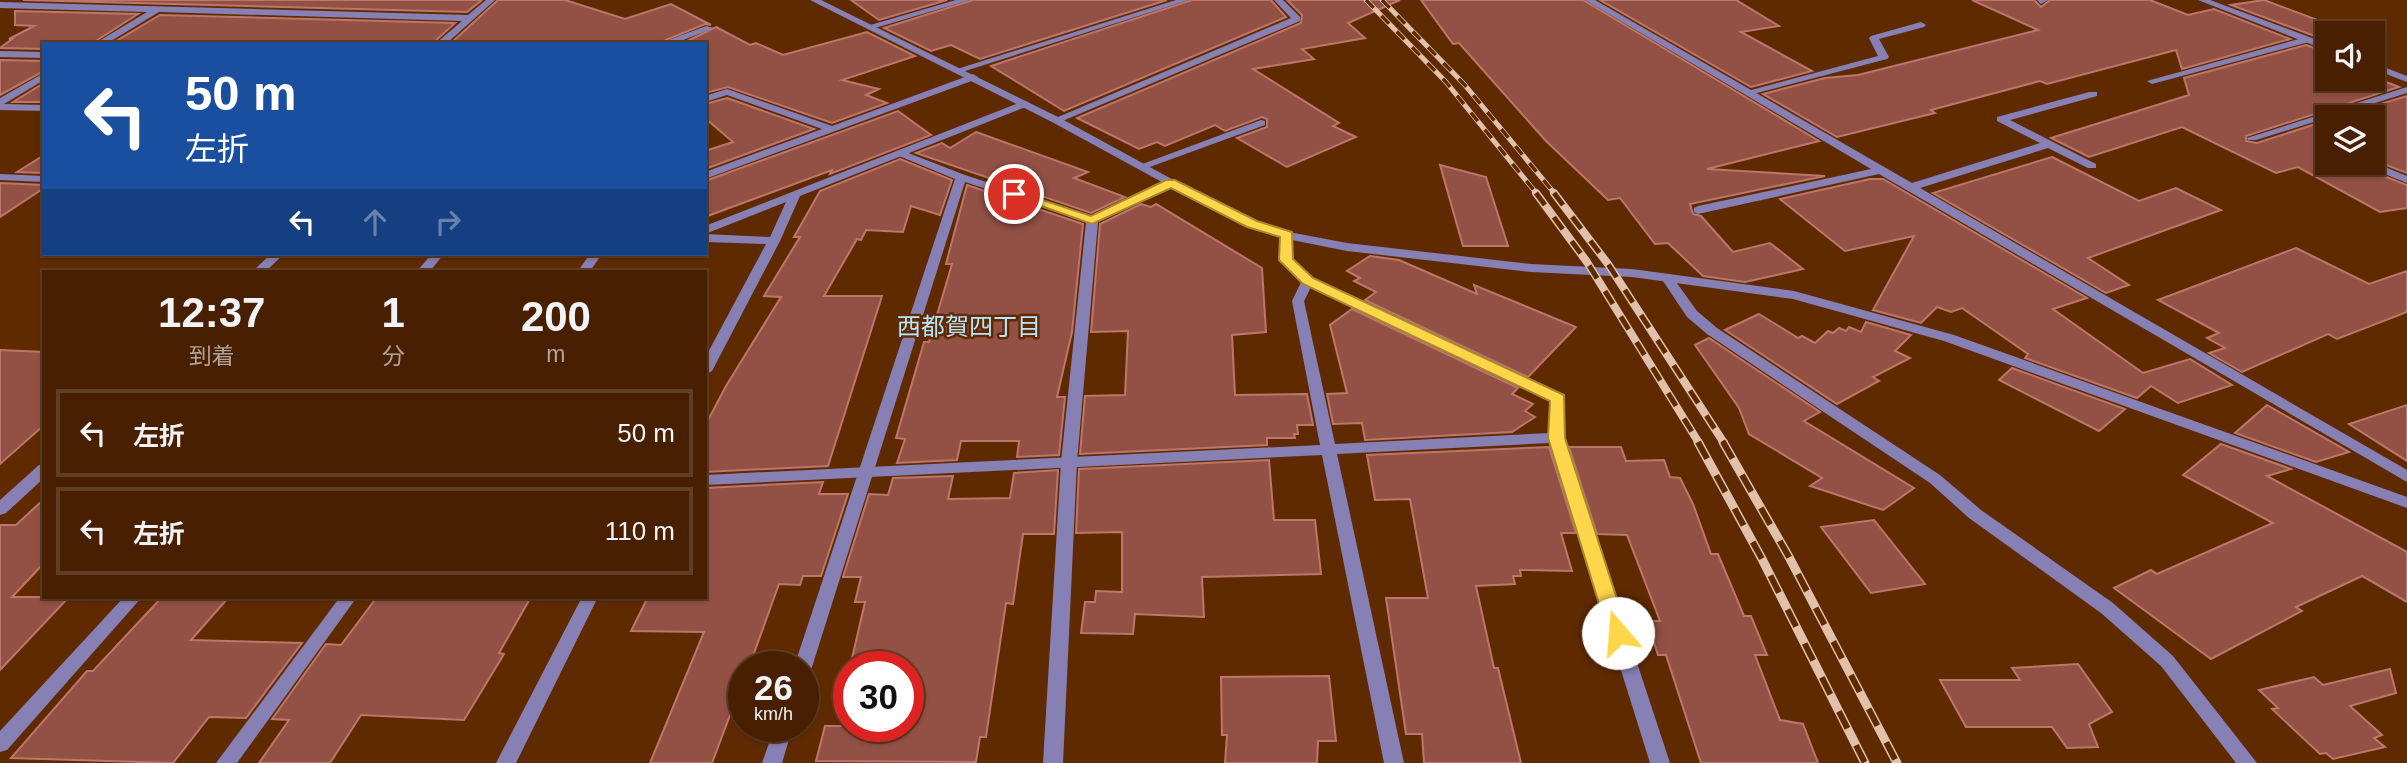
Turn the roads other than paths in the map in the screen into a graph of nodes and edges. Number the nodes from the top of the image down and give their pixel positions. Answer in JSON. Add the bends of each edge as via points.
{"nodes":[{"id":1,"x":173,"y":0,"type":"edge"},
{"id":2,"x":491,"y":0,"type":"edge"},
{"id":3,"x":814,"y":0,"type":"edge"},
{"id":4,"x":966,"y":0,"type":"edge"},
{"id":5,"x":1185,"y":0,"type":"edge"},
{"id":6,"x":1278,"y":0,"type":"edge"},
{"id":7,"x":1590,"y":0,"type":"edge"},
{"id":8,"x":2202,"y":0,"type":"edge"},
{"id":9,"x":0,"y":5,"type":"edge"},
{"id":10,"x":158,"y":9,"type":"junction"},
{"id":11,"x":470,"y":18,"type":"junction"},
{"id":12,"x":1921,"y":25,"type":"dead end"},
{"id":13,"x":872,"y":26,"type":"junction"},
{"id":14,"x":709,"y":28,"type":"dead end"},
{"id":15,"x":2306,"y":40,"type":"junction"},
{"id":16,"x":102,"y":42,"type":"edge"},
{"id":17,"x":442,"y":42,"type":"edge"},
{"id":18,"x":669,"y":42,"type":"edge"},
{"id":19,"x":2315,"y":43,"type":"edge"},
{"id":20,"x":0,"y":54,"type":"edge"},
{"id":21,"x":42,"y":55,"type":"edge"},
{"id":22,"x":959,"y":70,"type":"junction"},
{"id":23,"x":2385,"y":71,"type":"edge"},
{"id":24,"x":42,"y":77,"type":"edge"},
{"id":25,"x":973,"y":77,"type":"junction"},
{"id":26,"x":2407,"y":79,"type":"edge"},
{"id":27,"x":2152,"y":81,"type":"dead end"},
{"id":28,"x":2407,"y":90,"type":"edge"},
{"id":29,"x":1749,"y":92,"type":"junction"},
{"id":30,"x":2093,"y":94,"type":"dead end"},
{"id":31,"x":707,"y":98,"type":"edge"},
{"id":32,"x":0,"y":104,"type":"edge"},
{"id":33,"x":1024,"y":104,"type":"junction"},
{"id":34,"x":42,"y":108,"type":"edge"},
{"id":35,"x":1056,"y":120,"type":"junction"},
{"id":36,"x":1261,"y":123,"type":"dead end"},
{"id":37,"x":831,"y":129,"type":"junction"},
{"id":38,"x":2252,"y":138,"type":"dead end"},
{"id":39,"x":2049,"y":144,"type":"junction"},
{"id":40,"x":903,"y":153,"type":"junction"},
{"id":41,"x":1143,"y":166,"type":"junction"},
{"id":42,"x":2092,"y":166,"type":"dead end"},
{"id":43,"x":1883,"y":170,"type":"junction"},
{"id":44,"x":2385,"y":171,"type":"edge"},
{"id":45,"x":707,"y":175,"type":"edge"},
{"id":46,"x":2395,"y":175,"type":"junction"},
{"id":47,"x":0,"y":177,"type":"edge"},
{"id":48,"x":961,"y":177,"type":"junction"},
{"id":49,"x":15,"y":178,"type":"junction"},
{"id":50,"x":42,"y":179,"type":"edge"},
{"id":51,"x":2407,"y":180,"type":"edge"},
{"id":52,"x":2378,"y":181,"type":"dead end"},
{"id":53,"x":1171,"y":183,"type":"junction"},
{"id":54,"x":0,"y":187,"type":"edge"},
{"id":55,"x":1911,"y":187,"type":"junction"},
{"id":56,"x":795,"y":195,"type":"junction"},
{"id":57,"x":1698,"y":210,"type":"dead end"},
{"id":58,"x":1092,"y":220,"type":"junction"},
{"id":59,"x":707,"y":229,"type":"edge"},
{"id":60,"x":1287,"y":235,"type":"junction"},
{"id":61,"x":707,"y":238,"type":"edge"},
{"id":62,"x":774,"y":241,"type":"junction"},
{"id":63,"x":276,"y":256,"type":"edge"},
{"id":64,"x":436,"y":256,"type":"edge"},
{"id":65,"x":260,"y":270,"type":"edge"},
{"id":66,"x":423,"y":270,"type":"edge"},
{"id":67,"x":1667,"y":278,"type":"junction"},
{"id":68,"x":1308,"y":281,"type":"junction"},
{"id":69,"x":707,"y":367,"type":"edge"},
{"id":70,"x":1556,"y":438,"type":"junction"},
{"id":71,"x":1330,"y":448,"type":"junction"},
{"id":72,"x":1069,"y":463,"type":"junction"},
{"id":73,"x":867,"y":472,"type":"junction"},
{"id":74,"x":2405,"y":474,"type":"edge"},
{"id":75,"x":707,"y":480,"type":"edge"},
{"id":76,"x":36,"y":483,"type":"edge"},
{"id":77,"x":2407,"y":503,"type":"edge"},
{"id":78,"x":0,"y":509,"type":"edge"},
{"id":79,"x":132,"y":599,"type":"edge"},
{"id":80,"x":348,"y":599,"type":"edge"},
{"id":81,"x":589,"y":599,"type":"edge"},
{"id":82,"x":808,"y":651,"type":"edge"},
{"id":83,"x":779,"y":742,"type":"edge"},
{"id":84,"x":0,"y":744,"type":"edge"},
{"id":85,"x":226,"y":763,"type":"edge"},
{"id":86,"x":506,"y":763,"type":"edge"},
{"id":87,"x":772,"y":763,"type":"edge"},
{"id":88,"x":1053,"y":763,"type":"edge"},
{"id":89,"x":1394,"y":763,"type":"edge"},
{"id":90,"x":1660,"y":763,"type":"edge"},
{"id":91,"x":2247,"y":763,"type":"edge"}],
"edges":[{"from":1,"to":10,"type":"street"},
{"from":2,"to":11,"type":"street"},
{"from":3,"to":13,"type":"street"},
{"from":4,"to":13,"type":"street"},
{"from":5,"to":22,"type":"street"},
{"from":6,"to":35,"type":"street","via":[[1297,19]]},
{"from":7,"to":29,"type":"street"},
{"from":8,"to":15,"type":"street"},
{"from":9,"to":10,"type":"street"},
{"from":10,"to":11,"type":"street"},
{"from":10,"to":16,"type":"street"},
{"from":11,"to":17,"type":"street"},
{"from":12,"to":29,"type":"street","via":[[1874,38],[1884,57]]},
{"from":13,"to":22,"type":"street"},
{"from":14,"to":18,"type":"street"},
{"from":15,"to":19,"type":"street"},
{"from":15,"to":27,"type":"street"},
{"from":20,"to":21,"type":"street"},
{"from":22,"to":25,"type":"street"},
{"from":23,"to":26,"type":"street"},
{"from":24,"to":32,"type":"street"},
{"from":25,"to":33,"type":"street"},
{"from":25,"to":37,"type":"street"},
{"from":28,"to":38,"type":"street"},
{"from":29,"to":43,"type":"street"},
{"from":30,"to":39,"type":"street","via":[[2001,119]]},
{"from":31,"to":37,"type":"street","via":[[727,92]]},
{"from":32,"to":34,"type":"street"},
{"from":33,"to":35,"type":"street"},
{"from":33,"to":40,"type":"street"},
{"from":35,"to":41,"type":"street"},
{"from":36,"to":41,"type":"street"},
{"from":37,"to":45,"type":"street"},
{"from":39,"to":42,"type":"street"},
{"from":39,"to":55,"type":"street"},
{"from":40,"to":48,"type":"street"},
{"from":40,"to":56,"type":"street"},
{"from":41,"to":53,"type":"street"},
{"from":43,"to":55,"type":"street"},
{"from":43,"to":57,"type":"street"},
{"from":44,"to":46,"type":"street"},
{"from":46,"to":51,"type":"street"},
{"from":46,"to":52,"type":"street"},
{"from":47,"to":49,"type":"street"},
{"from":48,"to":58,"type":"street"},
{"from":48,"to":73,"type":"street"},
{"from":49,"to":50,"type":"street"},
{"from":49,"to":54,"type":"street"},
{"from":53,"to":58,"type":"street"},
{"from":53,"to":60,"type":"street","via":[[1252,224]]},
{"from":55,"to":74,"type":"street"},
{"from":56,"to":59,"type":"street"},
{"from":56,"to":62,"type":"street"},
{"from":58,"to":72,"type":"street"},
{"from":60,"to":67,"type":"street","via":[[1347,247],[1531,268]]},
{"from":60,"to":68,"type":"street","via":[[1286,260]]},
{"from":61,"to":62,"type":"street"},
{"from":62,"to":69,"type":"street"},
{"from":63,"to":65,"type":"street"},
{"from":64,"to":66,"type":"street"},
{"from":67,"to":77,"type":"street","via":[[1794,295],[1949,338]]},
{"from":67,"to":91,"type":"street","via":[[1692,314],[1713,331],[1935,479],[1975,514],[2107,608],[2166,662]]},
{"from":68,"to":70,"type":"street","via":[[1558,398]]},
{"from":68,"to":71,"type":"street","via":[[1298,301]]},
{"from":70,"to":71,"type":"street"},
{"from":70,"to":90,"type":"street"},
{"from":71,"to":72,"type":"street"},
{"from":71,"to":89,"type":"street"},
{"from":72,"to":73,"type":"street"},
{"from":72,"to":88,"type":"street"},
{"from":73,"to":75,"type":"street"},
{"from":73,"to":82,"type":"street"},
{"from":76,"to":78,"type":"street"},
{"from":79,"to":84,"type":"street"},
{"from":80,"to":85,"type":"street"},
{"from":81,"to":86,"type":"street"},
{"from":83,"to":87,"type":"street"}]}
